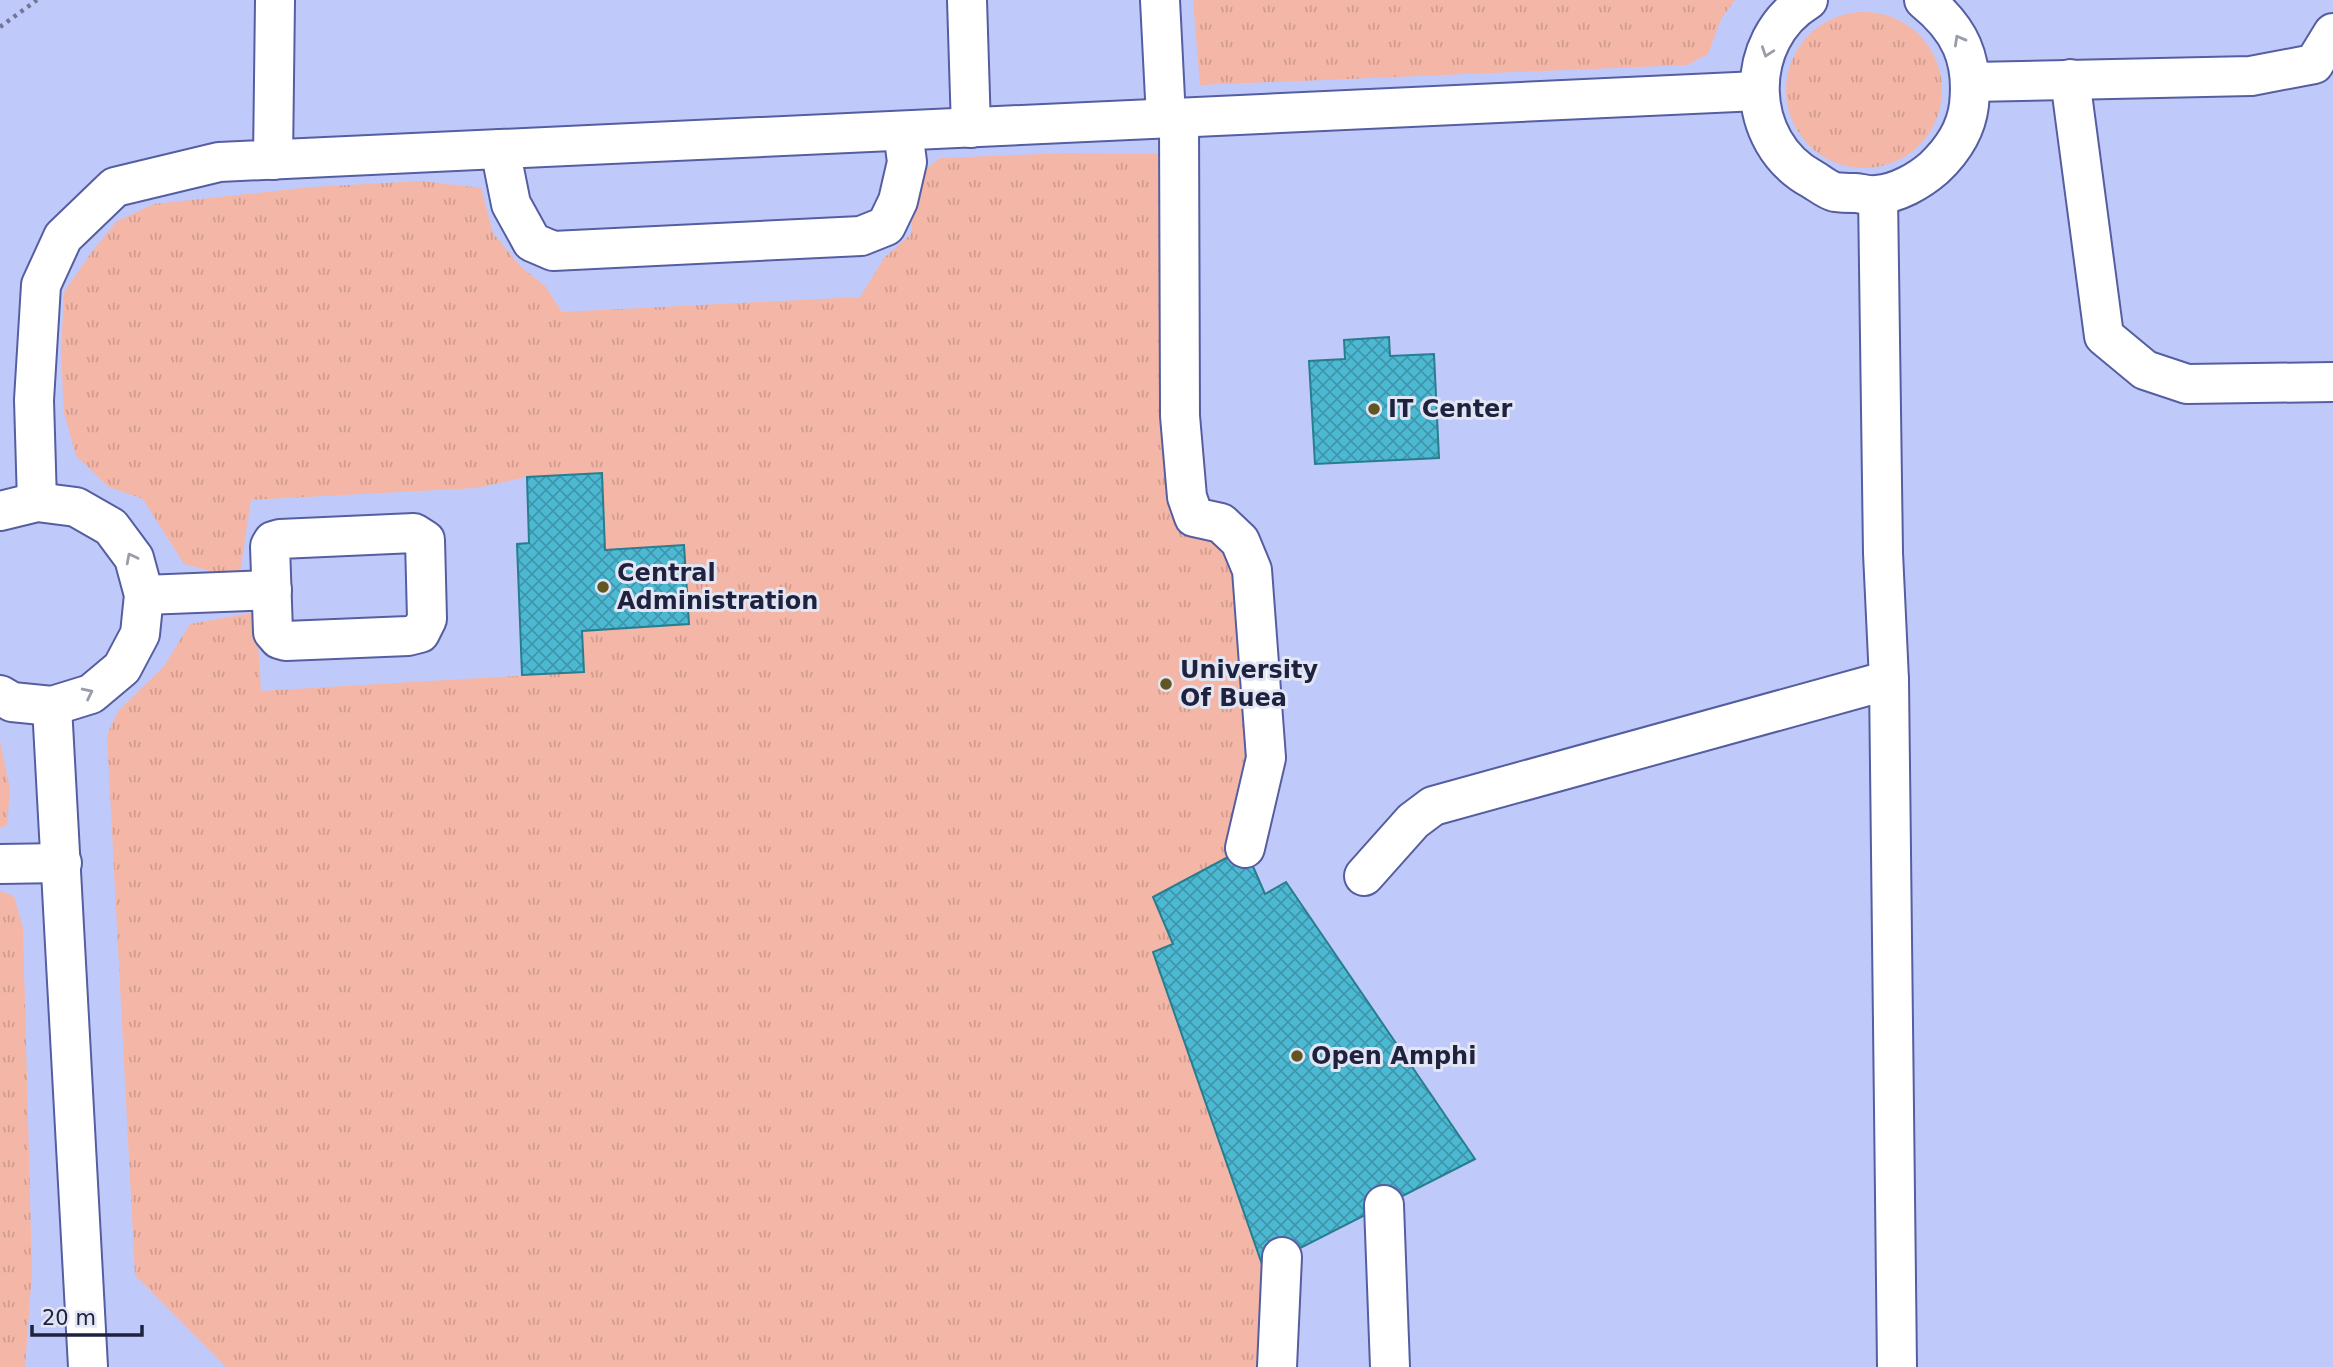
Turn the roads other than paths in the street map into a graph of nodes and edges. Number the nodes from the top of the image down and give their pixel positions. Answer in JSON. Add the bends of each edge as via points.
{"nodes":[{"id":1,"x":275,"y":0,"type":"edge"},
{"id":2,"x":967,"y":0,"type":"edge"},
{"id":3,"x":1160,"y":0,"type":"edge"},
{"id":4,"x":1808,"y":0,"type":"edge"},
{"id":5,"x":1924,"y":0,"type":"edge"},
{"id":6,"x":2333,"y":33,"type":"edge"},
{"id":7,"x":2070,"y":79,"type":"junction"},
{"id":8,"x":1972,"y":82,"type":"junction"},
{"id":9,"x":1758,"y":91,"type":"junction"},
{"id":10,"x":1172,"y":118,"type":"junction"},
{"id":11,"x":971,"y":128,"type":"junction"},
{"id":12,"x":903,"y":131,"type":"junction"},
{"id":13,"x":500,"y":149,"type":"junction"},
{"id":14,"x":273,"y":160,"type":"junction"},
{"id":15,"x":1878,"y":195,"type":"junction"},
{"id":16,"x":2333,"y":382,"type":"edge"},
{"id":17,"x":37,"y":502,"type":"junction"},
{"id":18,"x":0,"y":511,"type":"edge"},
{"id":19,"x":272,"y":590,"type":"junction"},
{"id":20,"x":144,"y":595,"type":"junction"},
{"id":21,"x":1889,"y":680,"type":"junction"},
{"id":22,"x":0,"y":695,"type":"edge"},
{"id":23,"x":52,"y":706,"type":"junction"},
{"id":24,"x":1245,"y":848,"type":"dead end"},
{"id":25,"x":62,"y":863,"type":"junction"},
{"id":26,"x":0,"y":864,"type":"edge"},
{"id":27,"x":1364,"y":877,"type":"dead end"},
{"id":28,"x":1384,"y":1205,"type":"dead end"},
{"id":29,"x":1282,"y":1257,"type":"dead end"},
{"id":30,"x":88,"y":1367,"type":"edge"},
{"id":31,"x":1278,"y":1367,"type":"edge"},
{"id":32,"x":1390,"y":1367,"type":"edge"},
{"id":33,"x":1897,"y":1367,"type":"edge"}],
"edges":[{"from":1,"to":14,"type":"lane"},
{"from":2,"to":11,"type":"lane"},
{"from":3,"to":10,"type":"lane"},
{"from":4,"to":9,"type":"lane","one_way":true,"via":[[1791,10],[1766,47]]},
{"from":8,"to":5,"type":"lane","one_way":true,"via":[[1964,46],[1944,16]]},
{"from":6,"to":7,"type":"lane","via":[[2314,64],[2250,76]]},
{"from":7,"to":8,"type":"lane"},
{"from":7,"to":16,"type":"lane","via":[[2104,336],[2145,370],[2187,384]]},
{"from":8,"to":15,"type":"lane","via":[[1968,118],[1952,151],[1920,181]]},
{"from":9,"to":10,"type":"lane"},
{"from":9,"to":15,"type":"lane","via":[[1768,134],[1795,170],[1834,191]]},
{"from":10,"to":11,"type":"lane"},
{"from":10,"to":24,"type":"lane","via":[[1180,416],[1187,497],[1194,517],[1221,523],[1240,541],[1252,570],[1266,758]]},
{"from":11,"to":12,"type":"lane"},
{"from":12,"to":13,"type":"lane"},
{"from":12,"to":13,"type":"lane","via":[[907,162],[898,201],[886,226],[861,236],[566,250],[532,242],[511,204]]},
{"from":13,"to":14,"type":"lane"},
{"from":14,"to":17,"type":"lane","via":[[219,162],[115,187],[64,237],[41,285],[34,400]]},
{"from":15,"to":21,"type":"lane"},
{"from":17,"to":18,"type":"lane"},
{"from":20,"to":17,"type":"lane","one_way":true,"via":[[134,558],[111,527],[76,507]]},
{"from":19,"to":19,"type":"lane","via":[[273,632],[279,639],[408,636],[420,632],[427,619],[425,540],[414,533],[273,541]]},
{"from":19,"to":20,"type":"lane"},
{"from":23,"to":20,"type":"lane","one_way":true,"via":[[91,694],[122,668],[140,634]]},
{"from":21,"to":27,"type":"lane","via":[[1433,807],[1413,821]]},
{"from":21,"to":33,"type":"lane"},
{"from":22,"to":23,"type":"lane","via":[[12,702]]},
{"from":23,"to":25,"type":"lane"},
{"from":25,"to":26,"type":"lane"},
{"from":25,"to":30,"type":"lane"},
{"from":28,"to":32,"type":"lane"},
{"from":29,"to":31,"type":"lane"}]}
